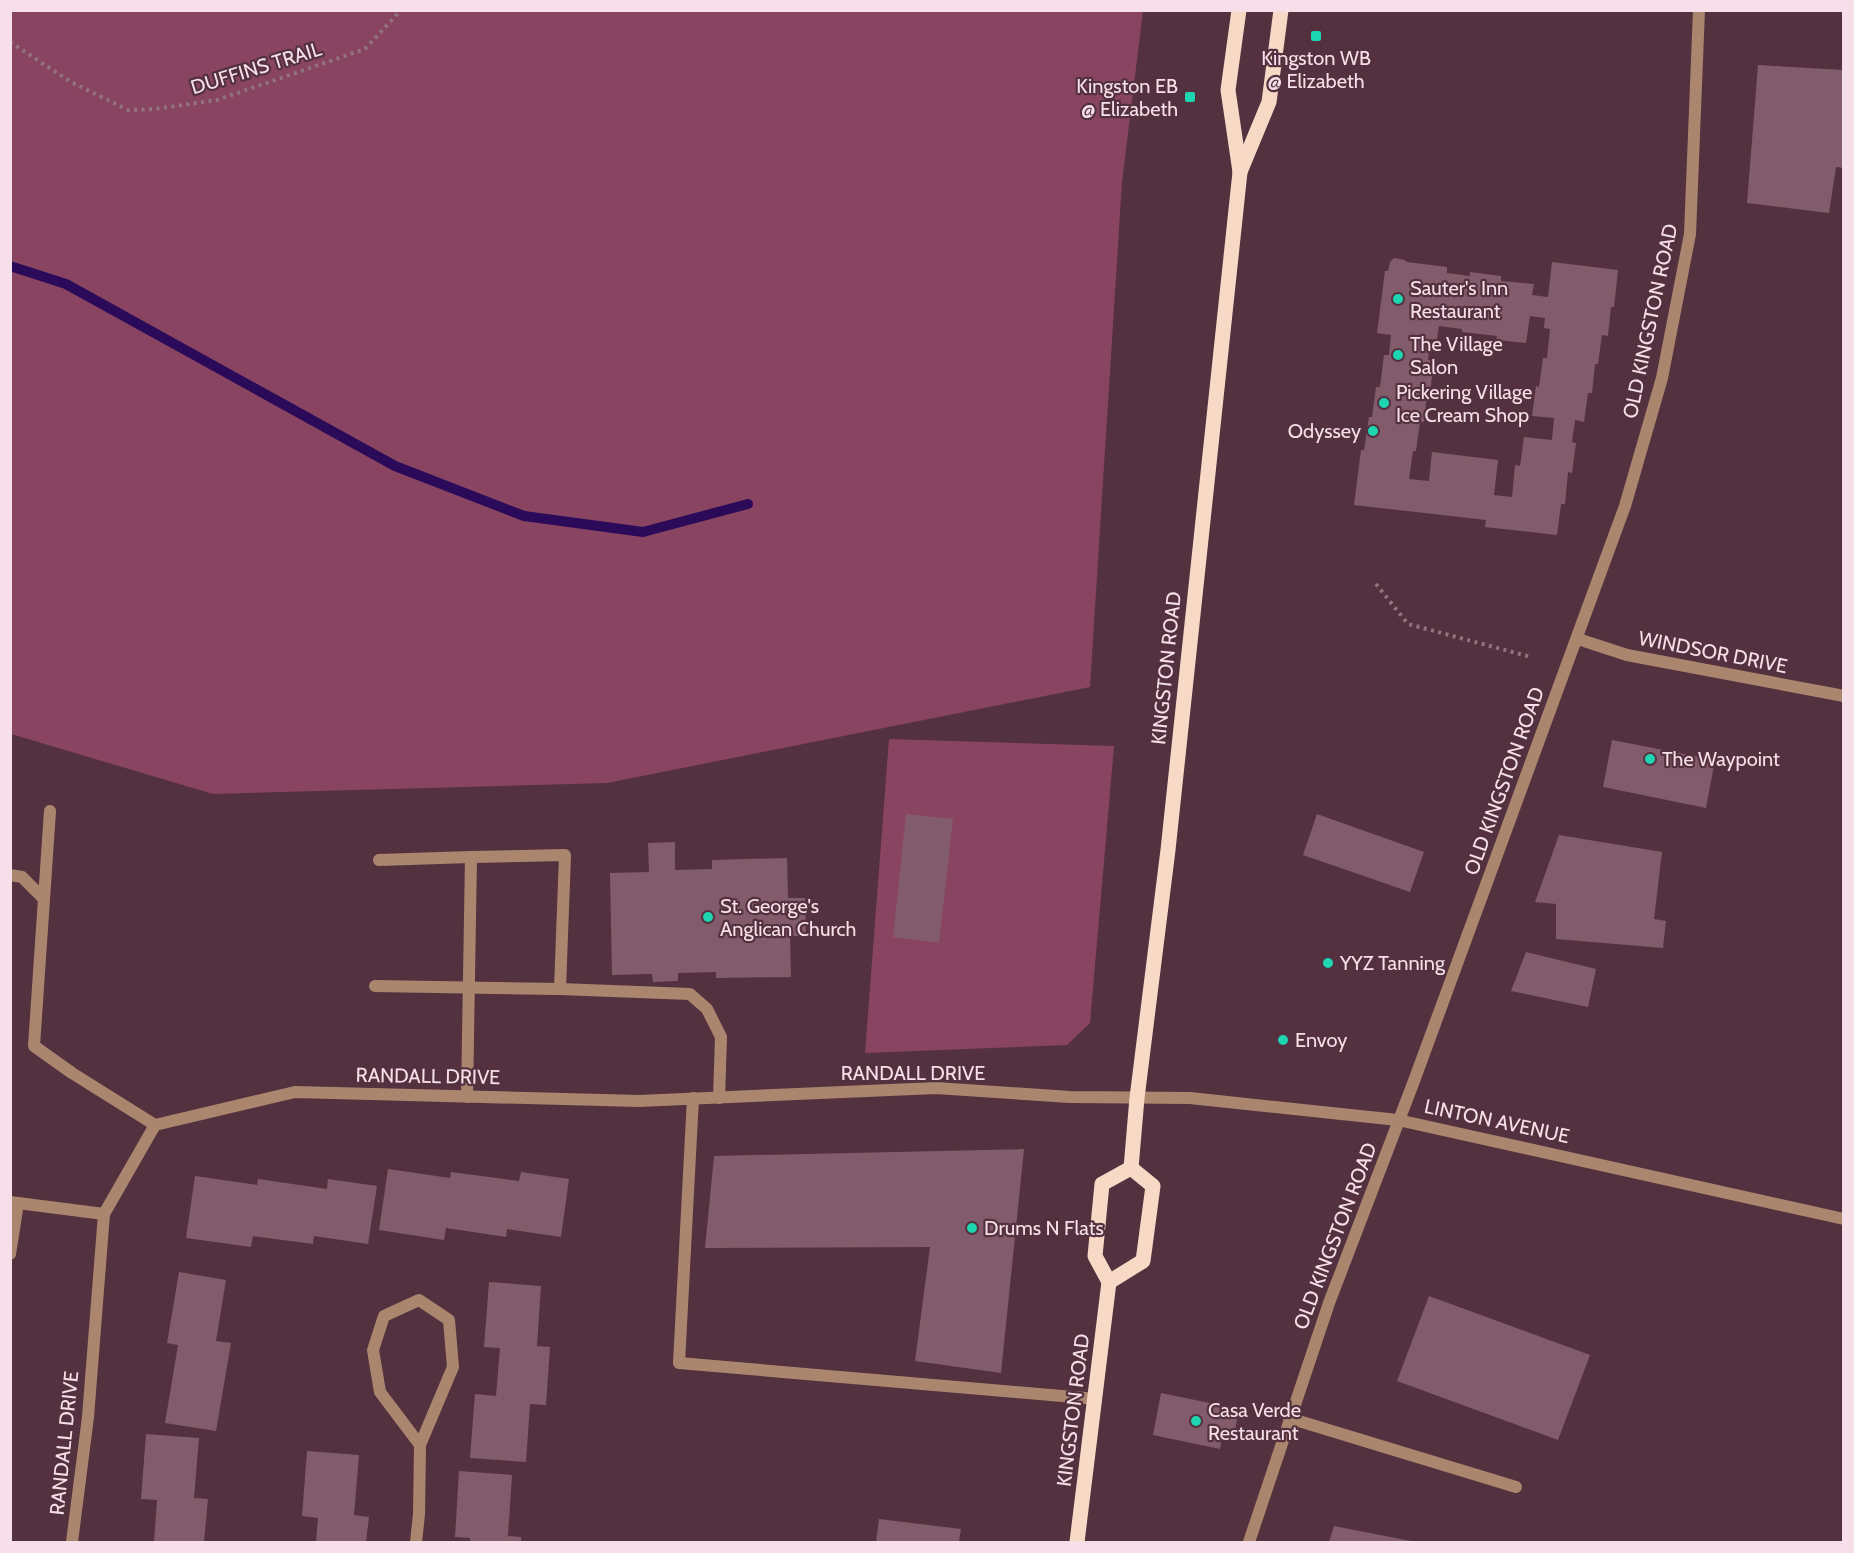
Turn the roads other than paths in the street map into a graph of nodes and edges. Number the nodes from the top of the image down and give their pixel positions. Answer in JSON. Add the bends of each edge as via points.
{"nodes":[{"id":1,"x":1239,"y":10,"type":"edge"},
{"id":2,"x":1281,"y":10,"type":"edge"},
{"id":3,"x":1699,"y":10,"type":"edge"},
{"id":4,"x":1240,"y":172,"type":"junction"},
{"id":5,"x":1578,"y":639,"type":"junction"},
{"id":6,"x":1844,"y":696,"type":"edge"},
{"id":7,"x":50,"y":811,"type":"dead end"},
{"id":8,"x":471,"y":857,"type":"junction"},
{"id":9,"x":379,"y":860,"type":"dead end"},
{"id":10,"x":10,"y":875,"type":"edge"},
{"id":11,"x":45,"y":899,"type":"junction"},
{"id":12,"x":375,"y":986,"type":"dead end"},
{"id":13,"x":469,"y":987,"type":"junction"},
{"id":14,"x":560,"y":989,"type":"junction"},
{"id":15,"x":467,"y":1097,"type":"junction"},
{"id":16,"x":693,"y":1098,"type":"junction"},
{"id":17,"x":718,"y":1098,"type":"junction"},
{"id":18,"x":1137,"y":1098,"type":"junction"},
{"id":19,"x":1398,"y":1120,"type":"junction"},
{"id":20,"x":155,"y":1125,"type":"junction"},
{"id":21,"x":1131,"y":1168,"type":"junction"},
{"id":22,"x":14,"y":1202,"type":"edge"},
{"id":23,"x":104,"y":1214,"type":"junction"},
{"id":24,"x":1844,"y":1219,"type":"edge"},
{"id":25,"x":10,"y":1254,"type":"edge"},
{"id":26,"x":1109,"y":1282,"type":"junction"},
{"id":27,"x":1096,"y":1399,"type":"junction"},
{"id":28,"x":1289,"y":1418,"type":"junction"},
{"id":29,"x":420,"y":1445,"type":"junction"},
{"id":30,"x":1516,"y":1487,"type":"dead end"},
{"id":31,"x":72,"y":1542,"type":"edge"},
{"id":32,"x":416,"y":1542,"type":"edge"},
{"id":33,"x":1077,"y":1542,"type":"edge"},
{"id":34,"x":1249,"y":1542,"type":"edge"}],
"edges":[{"from":1,"to":4,"type":"main road","via":[[1228,90]]},
{"from":2,"to":4,"type":"main road","via":[[1269,102]]},
{"from":3,"to":5,"type":"street","name":"OLD KINGSTON ROAD","via":[[1690,234],[1662,378],[1625,506]]},
{"from":4,"to":18,"type":"main road","name":"KINGSTON ROAD","via":[[1168,850]]},
{"from":5,"to":6,"type":"street","name":"WINDSOR DRIVE","via":[[1627,656]]},
{"from":5,"to":19,"type":"street","name":"OLD KINGSTON ROAD"},
{"from":7,"to":11,"type":"street"},
{"from":8,"to":9,"type":"street"},
{"from":8,"to":13,"type":"street"},
{"from":8,"to":14,"type":"street","via":[[565,855]]},
{"from":10,"to":11,"type":"street","via":[[22,877]]},
{"from":11,"to":20,"type":"street","via":[[34,1046]]},
{"from":12,"to":13,"type":"street"},
{"from":13,"to":14,"type":"street"},
{"from":13,"to":15,"type":"street"},
{"from":14,"to":17,"type":"street","via":[[690,994],[707,1009],[721,1036]]},
{"from":15,"to":16,"type":"street","name":"RANDALL DRIVE","via":[[639,1101]]},
{"from":15,"to":20,"type":"street","name":"RANDALL DRIVE","via":[[295,1092]]},
{"from":16,"to":17,"type":"street","name":"RANDALL DRIVE"},
{"from":16,"to":27,"type":"street","via":[[679,1363]]},
{"from":17,"to":18,"type":"street","name":"RANDALL DRIVE","via":[[936,1088]]},
{"from":18,"to":19,"type":"street","name":"LINTON AVENUE","via":[[1190,1098]]},
{"from":18,"to":21,"type":"main road","name":"KINGSTON ROAD"},
{"from":19,"to":24,"type":"street","name":"LINTON AVENUE"},
{"from":19,"to":28,"type":"street","name":"OLD KINGSTON ROAD"},
{"from":20,"to":23,"type":"street","name":"RANDALL DRIVE"},
{"from":21,"to":26,"type":"main road","via":[[1102,1184],[1095,1256]]},
{"from":21,"to":26,"type":"main road","via":[[1153,1186],[1143,1261]]},
{"from":22,"to":23,"type":"street"},
{"from":22,"to":25,"type":"street"},
{"from":23,"to":31,"type":"street","name":"RANDALL DRIVE","via":[[88,1417]]},
{"from":26,"to":27,"type":"main road","name":"KINGSTON ROAD"},
{"from":27,"to":33,"type":"main road","name":"KINGSTON ROAD"},
{"from":28,"to":30,"type":"street"},
{"from":28,"to":34,"type":"street","name":"OLD KINGSTON ROAD"},
{"from":29,"to":29,"type":"street","via":[[453,1367],[448,1320],[419,1300],[384,1316],[373,1350],[380,1392]]},
{"from":29,"to":32,"type":"street"}]}
